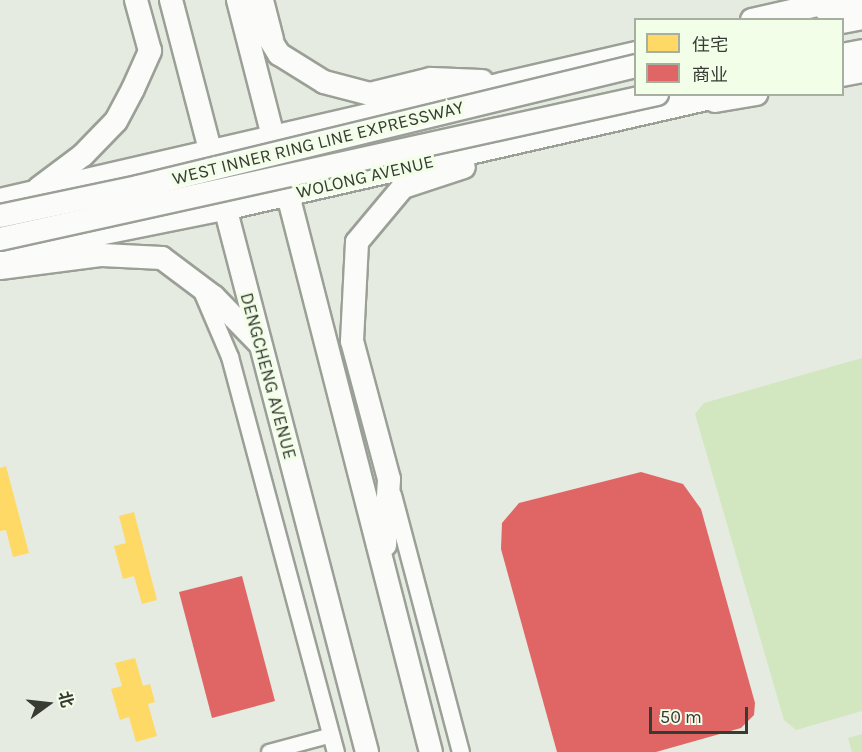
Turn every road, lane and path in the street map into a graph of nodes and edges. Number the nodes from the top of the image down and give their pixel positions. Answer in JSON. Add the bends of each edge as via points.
{"nodes":[{"id":1,"x":136,"y":0,"type":"edge"},
{"id":2,"x":171,"y":0,"type":"edge"},
{"id":3,"x":238,"y":0,"type":"edge"},
{"id":4,"x":245,"y":0,"type":"edge"},
{"id":5,"x":265,"y":0,"type":"edge"},
{"id":6,"x":839,"y":0,"type":"edge"},
{"id":7,"x":862,"y":1,"type":"edge"},
{"id":8,"x":765,"y":18,"type":"edge"},
{"id":9,"x":862,"y":18,"type":"edge"},
{"id":10,"x":844,"y":22,"type":"edge"},
{"id":11,"x":862,"y":51,"type":"edge"},
{"id":12,"x":634,"y":52,"type":"edge"},
{"id":13,"x":279,"y":54,"type":"junction"},
{"id":14,"x":844,"y":55,"type":"edge"},
{"id":15,"x":634,"y":66,"type":"edge"},
{"id":16,"x":862,"y":66,"type":"edge"},
{"id":17,"x":844,"y":70,"type":"edge"},
{"id":18,"x":862,"y":71,"type":"edge"},
{"id":19,"x":844,"y":75,"type":"edge"},
{"id":20,"x":508,"y":82,"type":"junction"},
{"id":21,"x":709,"y":96,"type":"edge"},
{"id":22,"x":729,"y":96,"type":"edge"},
{"id":23,"x":663,"y":101,"type":"edge"},
{"id":24,"x":606,"y":121,"type":"junction"},
{"id":25,"x":275,"y":139,"type":"junction"},
{"id":26,"x":210,"y":153,"type":"junction"},
{"id":27,"x":33,"y":193,"type":"junction"},
{"id":28,"x":289,"y":194,"type":"junction"},
{"id":29,"x":0,"y":200,"type":"edge"},
{"id":30,"x":224,"y":209,"type":"junction"},
{"id":31,"x":0,"y":216,"type":"edge"},
{"id":32,"x":0,"y":239,"type":"edge"},
{"id":33,"x":0,"y":254,"type":"edge"},
{"id":34,"x":0,"y":268,"type":"edge"},
{"id":35,"x":198,"y":283,"type":"junction"},
{"id":36,"x":260,"y":345,"type":"junction"},
{"id":37,"x":388,"y":479,"type":"junction"},
{"id":38,"x":384,"y":568,"type":"junction"},
{"id":39,"x":332,"y":735,"type":"junction"},
{"id":40,"x":269,"y":752,"type":"edge"},
{"id":41,"x":336,"y":752,"type":"edge"},
{"id":42,"x":367,"y":752,"type":"edge"},
{"id":43,"x":431,"y":752,"type":"edge"},
{"id":44,"x":461,"y":752,"type":"edge"}],
"edges":[{"from":1,"to":27,"type":"highway","via":[[150,51],[116,120],[83,155]]},
{"from":2,"to":26,"type":"highway","name":"DENGCHENG AVENUE"},
{"from":3,"to":25,"type":"highway"},
{"from":4,"to":13,"type":"highway"},
{"from":5,"to":13,"type":"street"},
{"from":6,"to":8,"type":"highway"},
{"from":7,"to":8,"type":"highway"},
{"from":9,"to":10,"type":"highway"},
{"from":11,"to":14,"type":"highway"},
{"from":12,"to":20,"type":"highway"},
{"from":13,"to":20,"type":"highway","via":[[324,82],[370,94],[431,79]]},
{"from":15,"to":31,"type":"highway","name":"WEST INNER RING LINE EXPRESSWAY","bridge":true,"via":[[138,187]]},
{"from":16,"to":17,"type":"highway"},
{"from":18,"to":19,"type":"highway"},
{"from":20,"to":25,"type":"highway"},
{"from":21,"to":23,"type":"highway","name":"WOLONG AVENUE"},
{"from":22,"to":23,"type":"highway"},
{"from":23,"to":24,"type":"highway","name":"WOLONG AVENUE"},
{"from":23,"to":32,"type":"highway","name":"WEST INNER RING LINE EXPRESSWAY","bridge":true},
{"from":24,"to":28,"type":"highway","name":"WOLONG AVENUE"},
{"from":24,"to":37,"type":"highway","via":[[404,187],[357,242],[352,341]]},
{"from":25,"to":26,"type":"highway"},
{"from":25,"to":28,"type":"highway"},
{"from":26,"to":27,"type":"highway"},
{"from":26,"to":30,"type":"highway","name":"DENGCHENG AVENUE"},
{"from":27,"to":29,"type":"highway"},
{"from":28,"to":30,"type":"highway","name":"WOLONG AVENUE"},
{"from":28,"to":38,"type":"highway"},
{"from":30,"to":33,"type":"highway","name":"WOLONG AVENUE"},
{"from":30,"to":36,"type":"highway","name":"DENGCHENG AVENUE"},
{"from":34,"to":35,"type":"highway","via":[[102,255],[162,258]]},
{"from":35,"to":36,"type":"highway"},
{"from":35,"to":39,"type":"street","via":[[230,357]]},
{"from":36,"to":42,"type":"highway","name":"DENGCHENG AVENUE"},
{"from":37,"to":38,"type":"highway"},
{"from":37,"to":44,"type":"street"},
{"from":38,"to":43,"type":"highway"},
{"from":39,"to":40,"type":"street"},
{"from":39,"to":41,"type":"street"}]}
